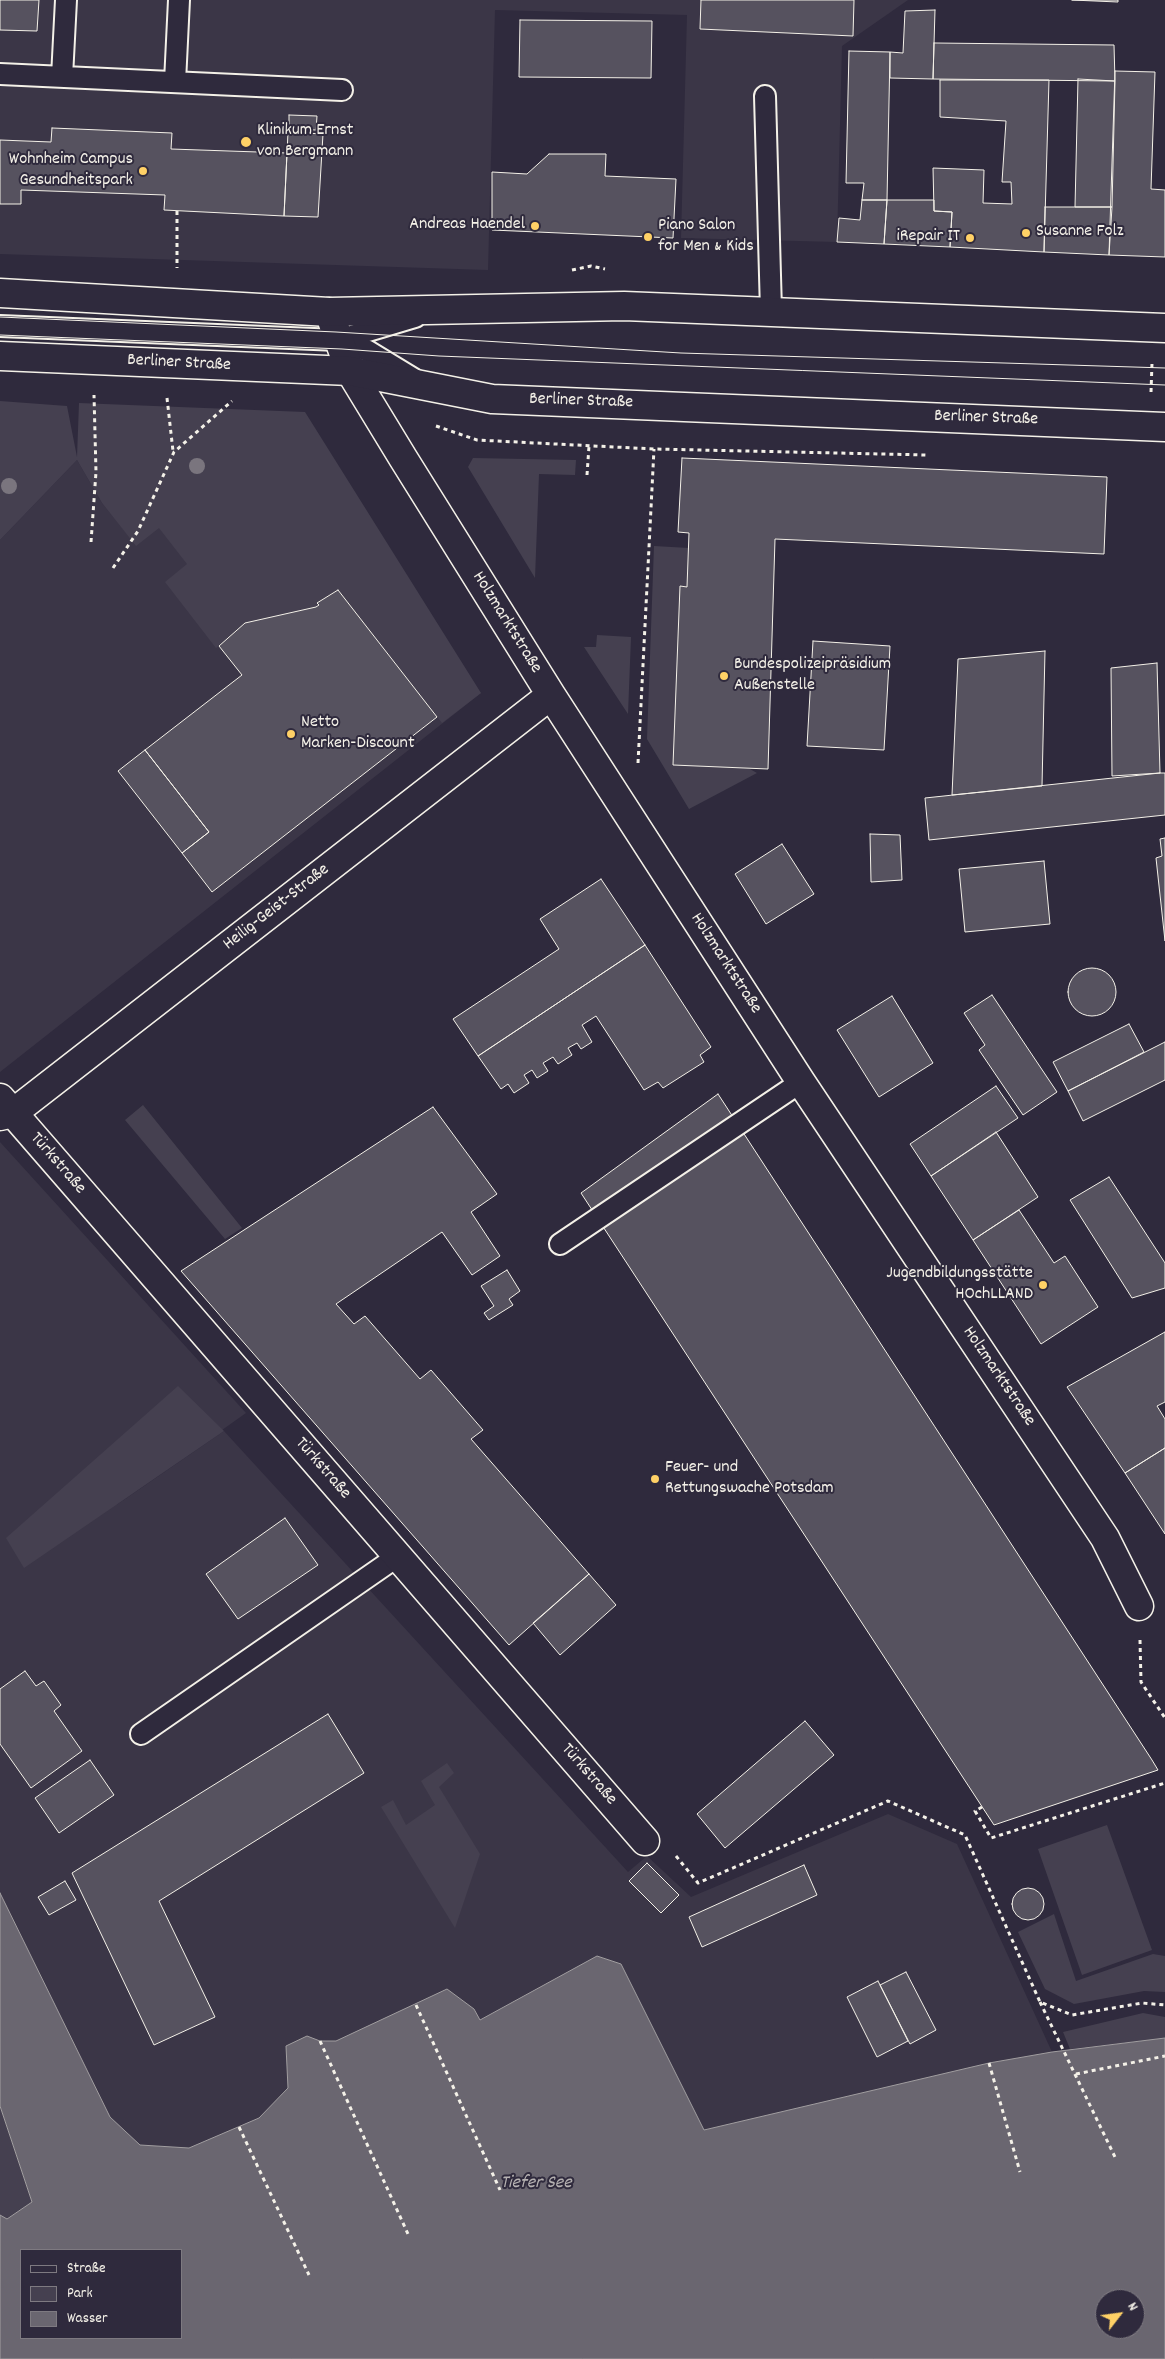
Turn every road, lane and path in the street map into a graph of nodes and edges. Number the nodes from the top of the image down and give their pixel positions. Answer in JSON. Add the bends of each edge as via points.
{"nodes":[{"id":1,"x":66,"y":0,"type":"edge"},
{"id":2,"x":179,"y":0,"type":"edge"},
{"id":3,"x":0,"y":74,"type":"edge"},
{"id":4,"x":62,"y":77,"type":"junction"},
{"id":5,"x":175,"y":82,"type":"junction"},
{"id":6,"x":342,"y":90,"type":"dead end"},
{"id":7,"x":765,"y":96,"type":"dead end"},
{"id":8,"x":177,"y":211,"type":"dead end"},
{"id":9,"x":177,"y":273,"type":"dead end"},
{"id":10,"x":0,"y":293,"type":"edge"},
{"id":11,"x":442,"y":310,"type":"junction"},
{"id":12,"x":329,"y":312,"type":"junction"},
{"id":13,"x":772,"y":312,"type":"junction"},
{"id":14,"x":0,"y":326,"type":"edge"},
{"id":15,"x":1165,"y":328,"type":"edge"},
{"id":16,"x":338,"y":340,"type":"junction"},
{"id":17,"x":0,"y":356,"type":"edge"},
{"id":18,"x":350,"y":372,"type":"junction"},
{"id":19,"x":424,"y":386,"type":"junction"},
{"id":20,"x":94,"y":390,"type":"dead end"},
{"id":21,"x":167,"y":395,"type":"dead end"},
{"id":22,"x":235,"y":398,"type":"dead end"},
{"id":23,"x":1165,"y":427,"type":"edge"},
{"id":24,"x":588,"y":446,"type":"dead end"},
{"id":25,"x":654,"y":449,"type":"dead end"},
{"id":26,"x":174,"y":452,"type":"junction"},
{"id":27,"x":587,"y":476,"type":"dead end"},
{"id":28,"x":91,"y":542,"type":"dead end"},
{"id":29,"x":113,"y":568,"type":"dead end"},
{"id":30,"x":551,"y":695,"type":"junction"},
{"id":31,"x":638,"y":765,"type":"dead end"},
{"id":32,"x":801,"y":1082,"type":"junction"},
{"id":33,"x":4,"y":1109,"type":"edge"},
{"id":34,"x":560,"y":1244,"type":"dead end"},
{"id":35,"x":398,"y":1556,"type":"junction"},
{"id":36,"x":1139,"y":1606,"type":"joint"},
{"id":37,"x":1165,"y":1718,"type":"edge"},
{"id":38,"x":140,"y":1734,"type":"dead end"},
{"id":39,"x":1165,"y":1783,"type":"edge"},
{"id":40,"x":982,"y":1807,"type":"dead end"},
{"id":41,"x":645,"y":1840,"type":"joint"},
{"id":42,"x":1040,"y":2002,"type":"junction"},
{"id":43,"x":416,"y":2005,"type":"dead end"},
{"id":44,"x":1165,"y":2005,"type":"edge"},
{"id":45,"x":320,"y":2041,"type":"dead end"},
{"id":46,"x":1165,"y":2056,"type":"edge"},
{"id":47,"x":989,"y":2063,"type":"dead end"},
{"id":48,"x":1076,"y":2074,"type":"junction"},
{"id":49,"x":239,"y":2127,"type":"dead end"},
{"id":50,"x":1115,"y":2157,"type":"dead end"},
{"id":51,"x":1020,"y":2172,"type":"dead end"},
{"id":52,"x":500,"y":2190,"type":"dead end"},
{"id":53,"x":408,"y":2234,"type":"dead end"},
{"id":54,"x":309,"y":2275,"type":"dead end"}],
"edges":[{"from":1,"to":4,"type":"lane"},
{"from":2,"to":5,"type":"lane"},
{"from":3,"to":4,"type":"lane"},
{"from":4,"to":5,"type":"lane"},
{"from":5,"to":6,"type":"lane"},
{"from":7,"to":13,"type":"lane"},
{"from":8,"to":9,"type":"path"},
{"from":10,"to":12,"type":"street"},
{"from":11,"to":12,"type":"street"},
{"from":11,"to":13,"type":"street","via":[[624,306]]},
{"from":11,"to":16,"type":"lane"},
{"from":12,"to":16,"type":"street","name":"Holzmarktstraße"},
{"from":13,"to":15,"type":"street"},
{"from":14,"to":16,"type":"lane"},
{"from":16,"to":18,"type":"street","name":"Holzmarktstraße"},
{"from":16,"to":19,"type":"lane","via":[[368,351]]},
{"from":17,"to":18,"type":"street","name":"Berliner Straße"},
{"from":18,"to":19,"type":"street","name":"Berliner Straße"},
{"from":18,"to":30,"type":"street","name":"Holzmarktstraße"},
{"from":19,"to":23,"type":"street","name":"Berliner Straße","via":[[492,399]]},
{"from":20,"to":28,"type":"path","via":[[96,472]]},
{"from":21,"to":26,"type":"path"},
{"from":22,"to":26,"type":"path"},
{"from":24,"to":27,"type":"path"},
{"from":25,"to":31,"type":"path"},
{"from":26,"to":29,"type":"path","via":[[138,531]]},
{"from":30,"to":32,"type":"street","name":"Holzmarktstraße"},
{"from":30,"to":33,"type":"street","name":"Heilig-Geist-Straße"},
{"from":32,"to":34,"type":"lane"},
{"from":32,"to":36,"type":"street","name":"Holzmarktstraße","via":[[1105,1538]]},
{"from":33,"to":35,"type":"street","name":"Türkstraße"},
{"from":35,"to":38,"type":"lane"},
{"from":35,"to":41,"type":"street","name":"Türkstraße"},
{"from":36,"to":37,"type":"path","via":[[1142,1682]]},
{"from":39,"to":40,"type":"path","via":[[991,1838],[975,1811]]},
{"from":41,"to":42,"type":"path","via":[[669,1848],[698,1882],[888,1800],[966,1835]]},
{"from":42,"to":44,"type":"path","via":[[1072,2015],[1142,2003]]},
{"from":42,"to":48,"type":"path"},
{"from":43,"to":52,"type":"path"},
{"from":45,"to":53,"type":"path"},
{"from":46,"to":48,"type":"path"},
{"from":47,"to":51,"type":"path"},
{"from":48,"to":50,"type":"path"},
{"from":49,"to":54,"type":"path"}]}
